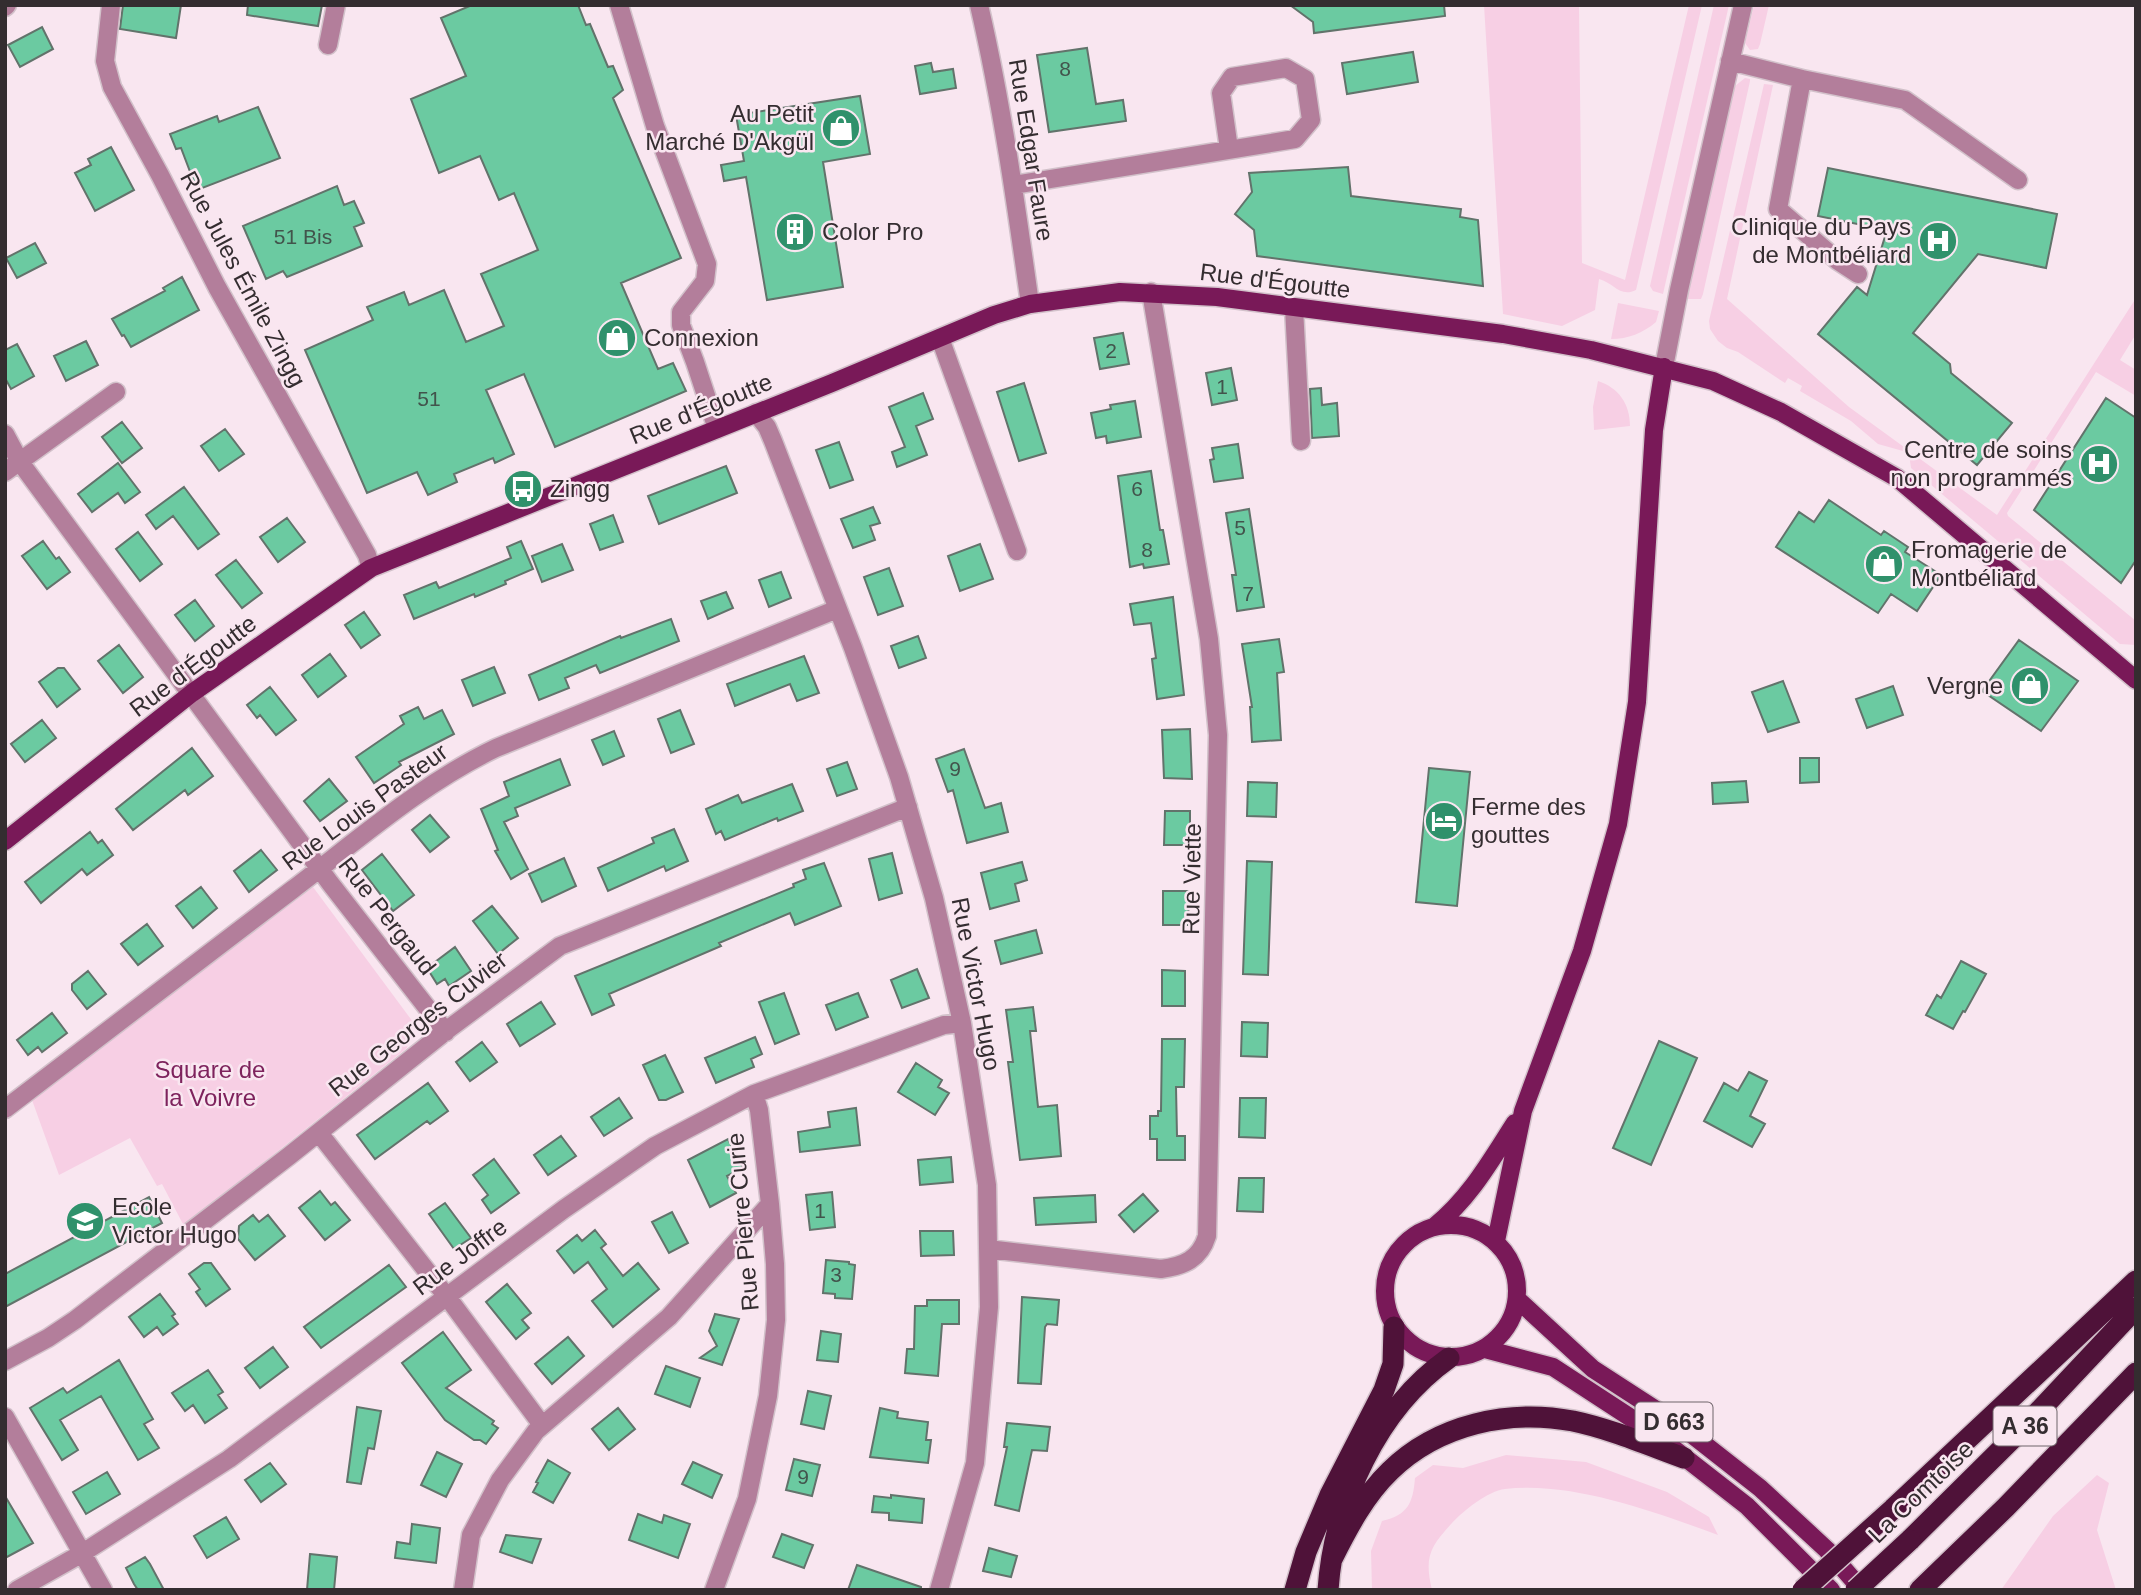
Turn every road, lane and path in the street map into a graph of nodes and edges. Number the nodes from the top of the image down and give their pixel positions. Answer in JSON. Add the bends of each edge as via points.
{"nodes":[{"id":1,"x":111,"y":5,"type":"edge"},
{"id":2,"x":336,"y":5,"type":"edge"},
{"id":3,"x":619,"y":5,"type":"edge"},
{"id":4,"x":979,"y":5,"type":"edge"},
{"id":5,"x":1743,"y":5,"type":"edge"},
{"id":6,"x":328,"y":45,"type":"dead end"},
{"id":7,"x":1730,"y":61,"type":"junction"},
{"id":8,"x":1802,"y":79,"type":"junction"},
{"id":9,"x":1229,"y":149,"type":"junction"},
{"id":10,"x":2018,"y":180,"type":"dead end"},
{"id":11,"x":1014,"y":185,"type":"junction"},
{"id":12,"x":1858,"y":274,"type":"dead end"},
{"id":13,"x":1151,"y":292,"type":"junction"},
{"id":14,"x":1030,"y":304,"type":"junction"},
{"id":15,"x":1294,"y":308,"type":"junction"},
{"id":16,"x":940,"y":338,"type":"junction"},
{"id":17,"x":1664,"y":368,"type":"junction"},
{"id":18,"x":116,"y":392,"type":"dead end"},
{"id":19,"x":756,"y":413,"type":"junction"},
{"id":20,"x":717,"y":429,"type":"junction"},
{"id":21,"x":5,"y":434,"type":"edge"},
{"id":22,"x":1301,"y":441,"type":"dead end"},
{"id":23,"x":13,"y":467,"type":"edge"},
{"id":24,"x":1017,"y":551,"type":"dead end"},
{"id":25,"x":371,"y":568,"type":"junction"},
{"id":26,"x":838,"y":611,"type":"junction"},
{"id":27,"x":2136,"y":680,"type":"edge"},
{"id":28,"x":192,"y":693,"type":"junction"},
{"id":29,"x":908,"y":807,"type":"junction"},
{"id":30,"x":5,"y":841,"type":"edge"},
{"id":31,"x":318,"y":868,"type":"junction"},
{"id":32,"x":962,"y":1023,"type":"junction"},
{"id":33,"x":446,"y":1032,"type":"junction"},
{"id":34,"x":754,"y":1094,"type":"junction"},
{"id":35,"x":5,"y":1109,"type":"edge"},
{"id":36,"x":1523,"y":1111,"type":"junction"},
{"id":37,"x":319,"y":1133,"type":"junction"},
{"id":38,"x":770,"y":1204,"type":"junction"},
{"id":39,"x":1435,"y":1226,"type":"junction"},
{"id":40,"x":1496,"y":1241,"type":"junction"},
{"id":41,"x":988,"y":1249,"type":"junction"},
{"id":42,"x":2136,"y":1280,"type":"edge"},
{"id":43,"x":447,"y":1298,"type":"junction"},
{"id":44,"x":1517,"y":1299,"type":"junction"},
{"id":45,"x":2136,"y":1308,"type":"edge"},
{"id":46,"x":1394,"y":1327,"type":"junction"},
{"id":47,"x":1485,"y":1349,"type":"junction"},
{"id":48,"x":1449,"y":1357,"type":"junction"},
{"id":49,"x":5,"y":1361,"type":"edge"},
{"id":50,"x":2136,"y":1373,"type":"edge"},
{"id":51,"x":5,"y":1417,"type":"edge"},
{"id":52,"x":542,"y":1424,"type":"junction"},
{"id":53,"x":1684,"y":1458,"type":"junction"},
{"id":54,"x":81,"y":1554,"type":"junction"},
{"id":55,"x":1332,"y":1559,"type":"junction"},
{"id":56,"x":1926,"y":1584,"type":"edge"},
{"id":57,"x":17,"y":1590,"type":"edge"},
{"id":58,"x":103,"y":1590,"type":"edge"},
{"id":59,"x":463,"y":1590,"type":"edge"},
{"id":60,"x":714,"y":1590,"type":"edge"},
{"id":61,"x":939,"y":1590,"type":"edge"},
{"id":62,"x":1295,"y":1590,"type":"edge"},
{"id":63,"x":1328,"y":1590,"type":"edge"},
{"id":64,"x":1803,"y":1590,"type":"edge"},
{"id":65,"x":1831,"y":1590,"type":"edge"},
{"id":66,"x":1856,"y":1590,"type":"edge"},
{"id":67,"x":1862,"y":1590,"type":"edge"}],
"edges":[{"from":1,"to":25,"type":"street","name":"Rue Jules Émile Zingg","via":[[105,61],[111,87]]},
{"from":2,"to":6,"type":"street"},
{"from":3,"to":20,"type":"street","via":[[655,126],[707,264],[705,281],[681,312],[681,325]]},
{"from":4,"to":11,"type":"street","name":"Rue Edgar Faure"},
{"from":5,"to":7,"type":"street"},
{"from":7,"to":8,"type":"street"},
{"from":7,"to":17,"type":"street"},
{"from":8,"to":10,"type":"street","via":[[1905,100]]},
{"from":8,"to":12,"type":"street","via":[[1777,209]]},
{"from":9,"to":9,"type":"street","via":[[1295,139],[1311,120],[1305,79],[1286,68],[1232,77],[1222,93]]},
{"from":9,"to":11,"type":"street"},
{"from":11,"to":14,"type":"street","name":"Rue Edgar Faure"},
{"from":13,"to":14,"type":"main road","name":"Rue d'Égoutte"},
{"from":13,"to":15,"type":"main road","name":"Rue d'Égoutte"},
{"from":13,"to":41,"type":"street","name":"Rue Viette","via":[[1209,639],[1218,735],[1207,1236],[1192,1260],[1161,1269]]},
{"from":14,"to":16,"type":"main road","name":"Rue d'Égoutte"},
{"from":15,"to":17,"type":"main road","name":"Rue d'Égoutte","via":[[1503,334]]},
{"from":15,"to":22,"type":"street"},
{"from":16,"to":19,"type":"main road","name":"Rue d'Égoutte"},
{"from":16,"to":24,"type":"street"},
{"from":17,"to":27,"type":"main road","name":"Rue d'Égoutte","via":[[1713,381],[1781,412],[1897,478]]},
{"from":17,"to":36,"type":"main road","via":[[1654,430],[1637,702],[1618,824],[1582,951]]},
{"from":18,"to":23,"type":"street"},
{"from":19,"to":20,"type":"main road","name":"Rue d'Égoutte"},
{"from":19,"to":26,"type":"street","name":"Rue Victor Hugo","via":[[773,441]]},
{"from":20,"to":25,"type":"main road","name":"Rue d'Égoutte"},
{"from":21,"to":23,"type":"street","name":"Rue Pergaud"},
{"from":23,"to":28,"type":"street","name":"Rue Pergaud"},
{"from":25,"to":28,"type":"main road","name":"Rue d'Égoutte"},
{"from":26,"to":29,"type":"street","name":"Rue Victor Hugo"},
{"from":26,"to":31,"type":"street","name":"Rue Louis Pasteur","via":[[463,764]]},
{"from":28,"to":30,"type":"main road","name":"Rue d'Égoutte"},
{"from":28,"to":31,"type":"street","name":"Rue Pergaud"},
{"from":29,"to":32,"type":"street","name":"Rue Victor Hugo"},
{"from":29,"to":33,"type":"street","name":"Rue Georges Cuvier","via":[[560,946]]},
{"from":31,"to":33,"type":"street","name":"Rue Pergaud"},
{"from":31,"to":35,"type":"street","name":"Rue Louis Pasteur"},
{"from":32,"to":34,"type":"street","name":"Rue Joffre","via":[[952,1022]]},
{"from":32,"to":41,"type":"street","name":"Rue Victor Hugo","via":[[987,1185]]},
{"from":33,"to":37,"type":"street","name":"Rue Georges Cuvier"},
{"from":34,"to":38,"type":"street","name":"Rue Pierre Curie"},
{"from":34,"to":43,"type":"street","name":"Rue Joffre","via":[[655,1146]]},
{"from":36,"to":39,"type":"main road","via":[[1468,1196]]},
{"from":36,"to":40,"type":"main road"},
{"from":37,"to":43,"type":"street"},
{"from":37,"to":49,"type":"street","name":"Rue Georges Cuvier","via":[[75,1320]]},
{"from":38,"to":52,"type":"street","via":[[668,1317]]},
{"from":38,"to":60,"type":"street","name":"Rue Pierre Curie","via":[[776,1320],[768,1396],[747,1499]]},
{"from":39,"to":40,"type":"main road","via":[[1457,1224]]},
{"from":39,"to":46,"type":"main road","via":[[1416,1234],[1389,1266],[1384,1287]]},
{"from":40,"to":44,"type":"main road","via":[[1509,1258]]},
{"from":41,"to":61,"type":"street","name":"Rue Victor Hugo","via":[[989,1307],[975,1463]]},
{"from":42,"to":64,"type":"highway","bridge":true},
{"from":43,"to":52,"type":"street"},
{"from":43,"to":54,"type":"street","name":"Rue Joffre","via":[[229,1459]]},
{"from":44,"to":47,"type":"main road","via":[[1512,1319]]},
{"from":44,"to":67,"type":"main road","number":"D 663","via":[[1593,1369],[1681,1426],[1760,1488],[1827,1550]]},
{"from":45,"to":66,"type":"highway","name":"La Comtoise","number":"A 36","bridge":true,"via":[[2023,1428]]},
{"from":46,"to":48,"type":"main road","via":[[1425,1353]]},
{"from":46,"to":62,"type":"highway","via":[[1393,1364],[1384,1390],[1330,1495]]},
{"from":47,"to":48,"type":"main road"},
{"from":47,"to":53,"type":"main road","number":"D 663","via":[[1553,1367]]},
{"from":48,"to":55,"type":"highway","via":[[1414,1388],[1379,1435],[1348,1497]]},
{"from":50,"to":56,"type":"highway","number":"A 36"},
{"from":51,"to":54,"type":"street"},
{"from":52,"to":59,"type":"street","via":[[500,1480],[471,1535]]},
{"from":53,"to":55,"type":"highway","via":[[1559,1419],[1523,1416],[1474,1424],[1427,1444],[1391,1470],[1367,1498]]},
{"from":53,"to":65,"type":"main road","number":"D 663","via":[[1747,1506]]},
{"from":54,"to":57,"type":"street","name":"Rue Joffre"},
{"from":54,"to":58,"type":"street"},
{"from":55,"to":63,"type":"highway"}]}
